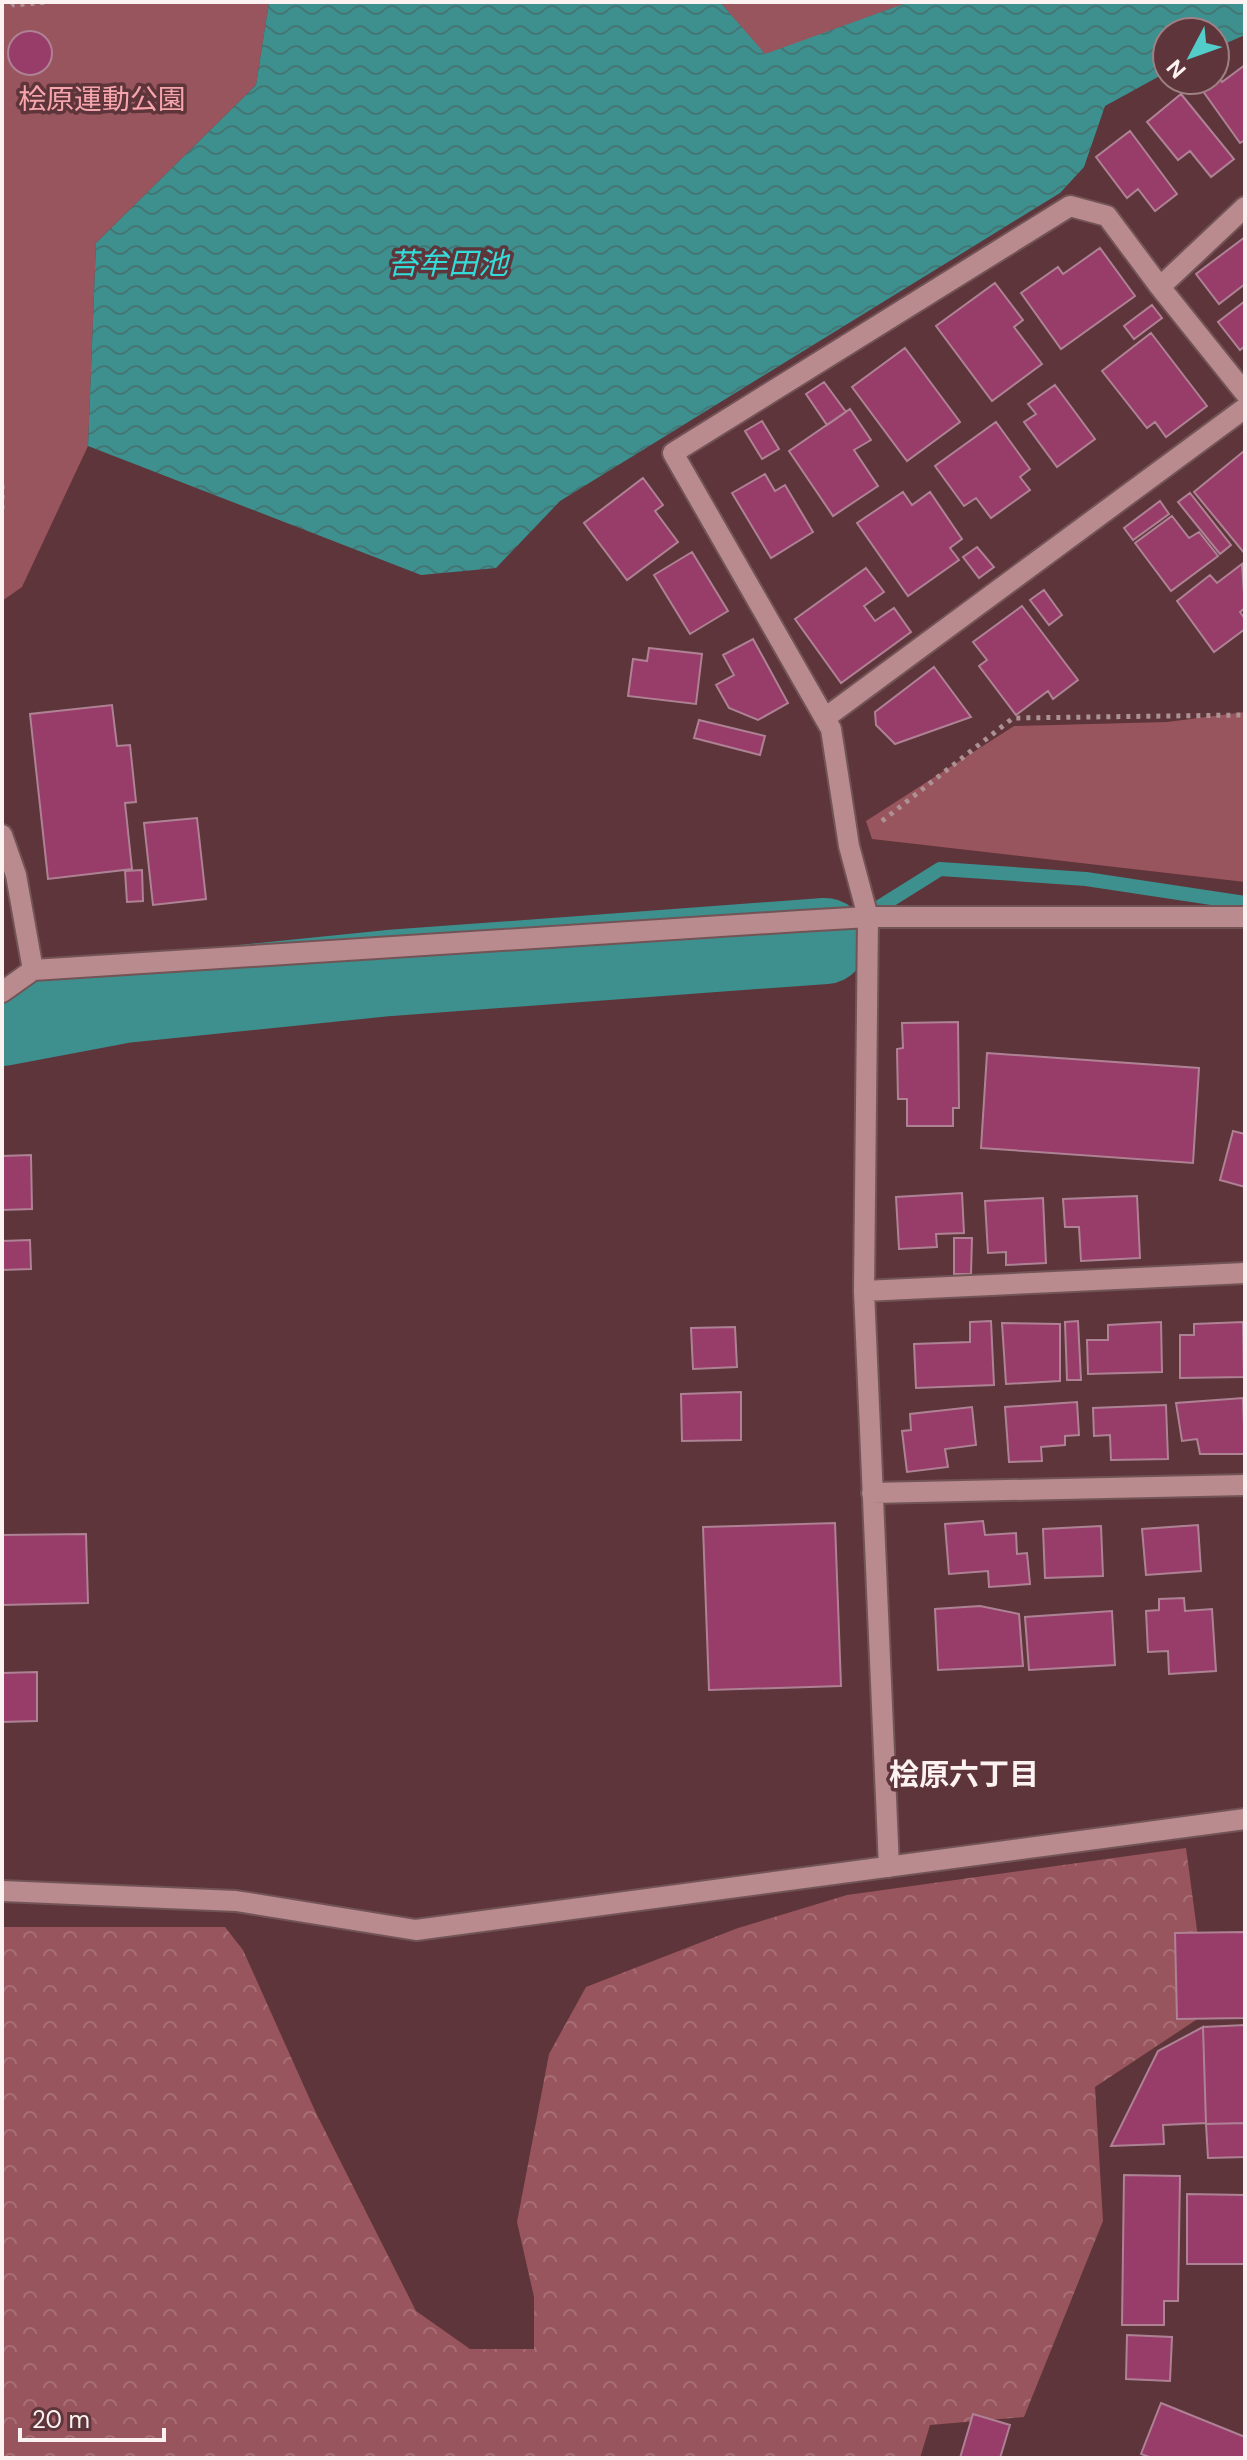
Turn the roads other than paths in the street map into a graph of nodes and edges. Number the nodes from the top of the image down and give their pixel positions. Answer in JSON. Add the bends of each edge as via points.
{"nodes":[{"id":1,"x":1245,"y":207,"type":"edge"},
{"id":2,"x":1160,"y":287,"type":"junction"},
{"id":3,"x":1245,"y":393,"type":"edge"},
{"id":4,"x":1245,"y":408,"type":"edge"},
{"id":5,"x":825,"y":718,"type":"junction"},
{"id":6,"x":2,"y":835,"type":"edge"},
{"id":7,"x":868,"y":917,"type":"junction"},
{"id":8,"x":1245,"y":917,"type":"edge"},
{"id":9,"x":33,"y":970,"type":"junction"},
{"id":10,"x":2,"y":992,"type":"edge"},
{"id":11,"x":1245,"y":1273,"type":"edge"},
{"id":12,"x":864,"y":1291,"type":"junction"},
{"id":13,"x":1245,"y":1485,"type":"edge"},
{"id":14,"x":872,"y":1493,"type":"junction"},
{"id":15,"x":1245,"y":1819,"type":"edge"},
{"id":16,"x":889,"y":1867,"type":"junction"},
{"id":17,"x":2,"y":1891,"type":"edge"}],
"edges":[{"from":1,"to":2,"type":"street"},
{"from":2,"to":3,"type":"street"},
{"from":2,"to":5,"type":"street","via":[[1107,216],[1070,206],[673,453]]},
{"from":4,"to":5,"type":"street"},
{"from":5,"to":7,"type":"street"},
{"from":6,"to":9,"type":"street","via":[[16,875]]},
{"from":7,"to":8,"type":"street"},
{"from":7,"to":9,"type":"street"},
{"from":7,"to":12,"type":"street"},
{"from":9,"to":10,"type":"street"},
{"from":11,"to":12,"type":"street"},
{"from":12,"to":14,"type":"street"},
{"from":13,"to":14,"type":"street"},
{"from":14,"to":16,"type":"street"},
{"from":15,"to":16,"type":"street"},
{"from":16,"to":17,"type":"street","via":[[416,1930],[236,1901]]}]}
